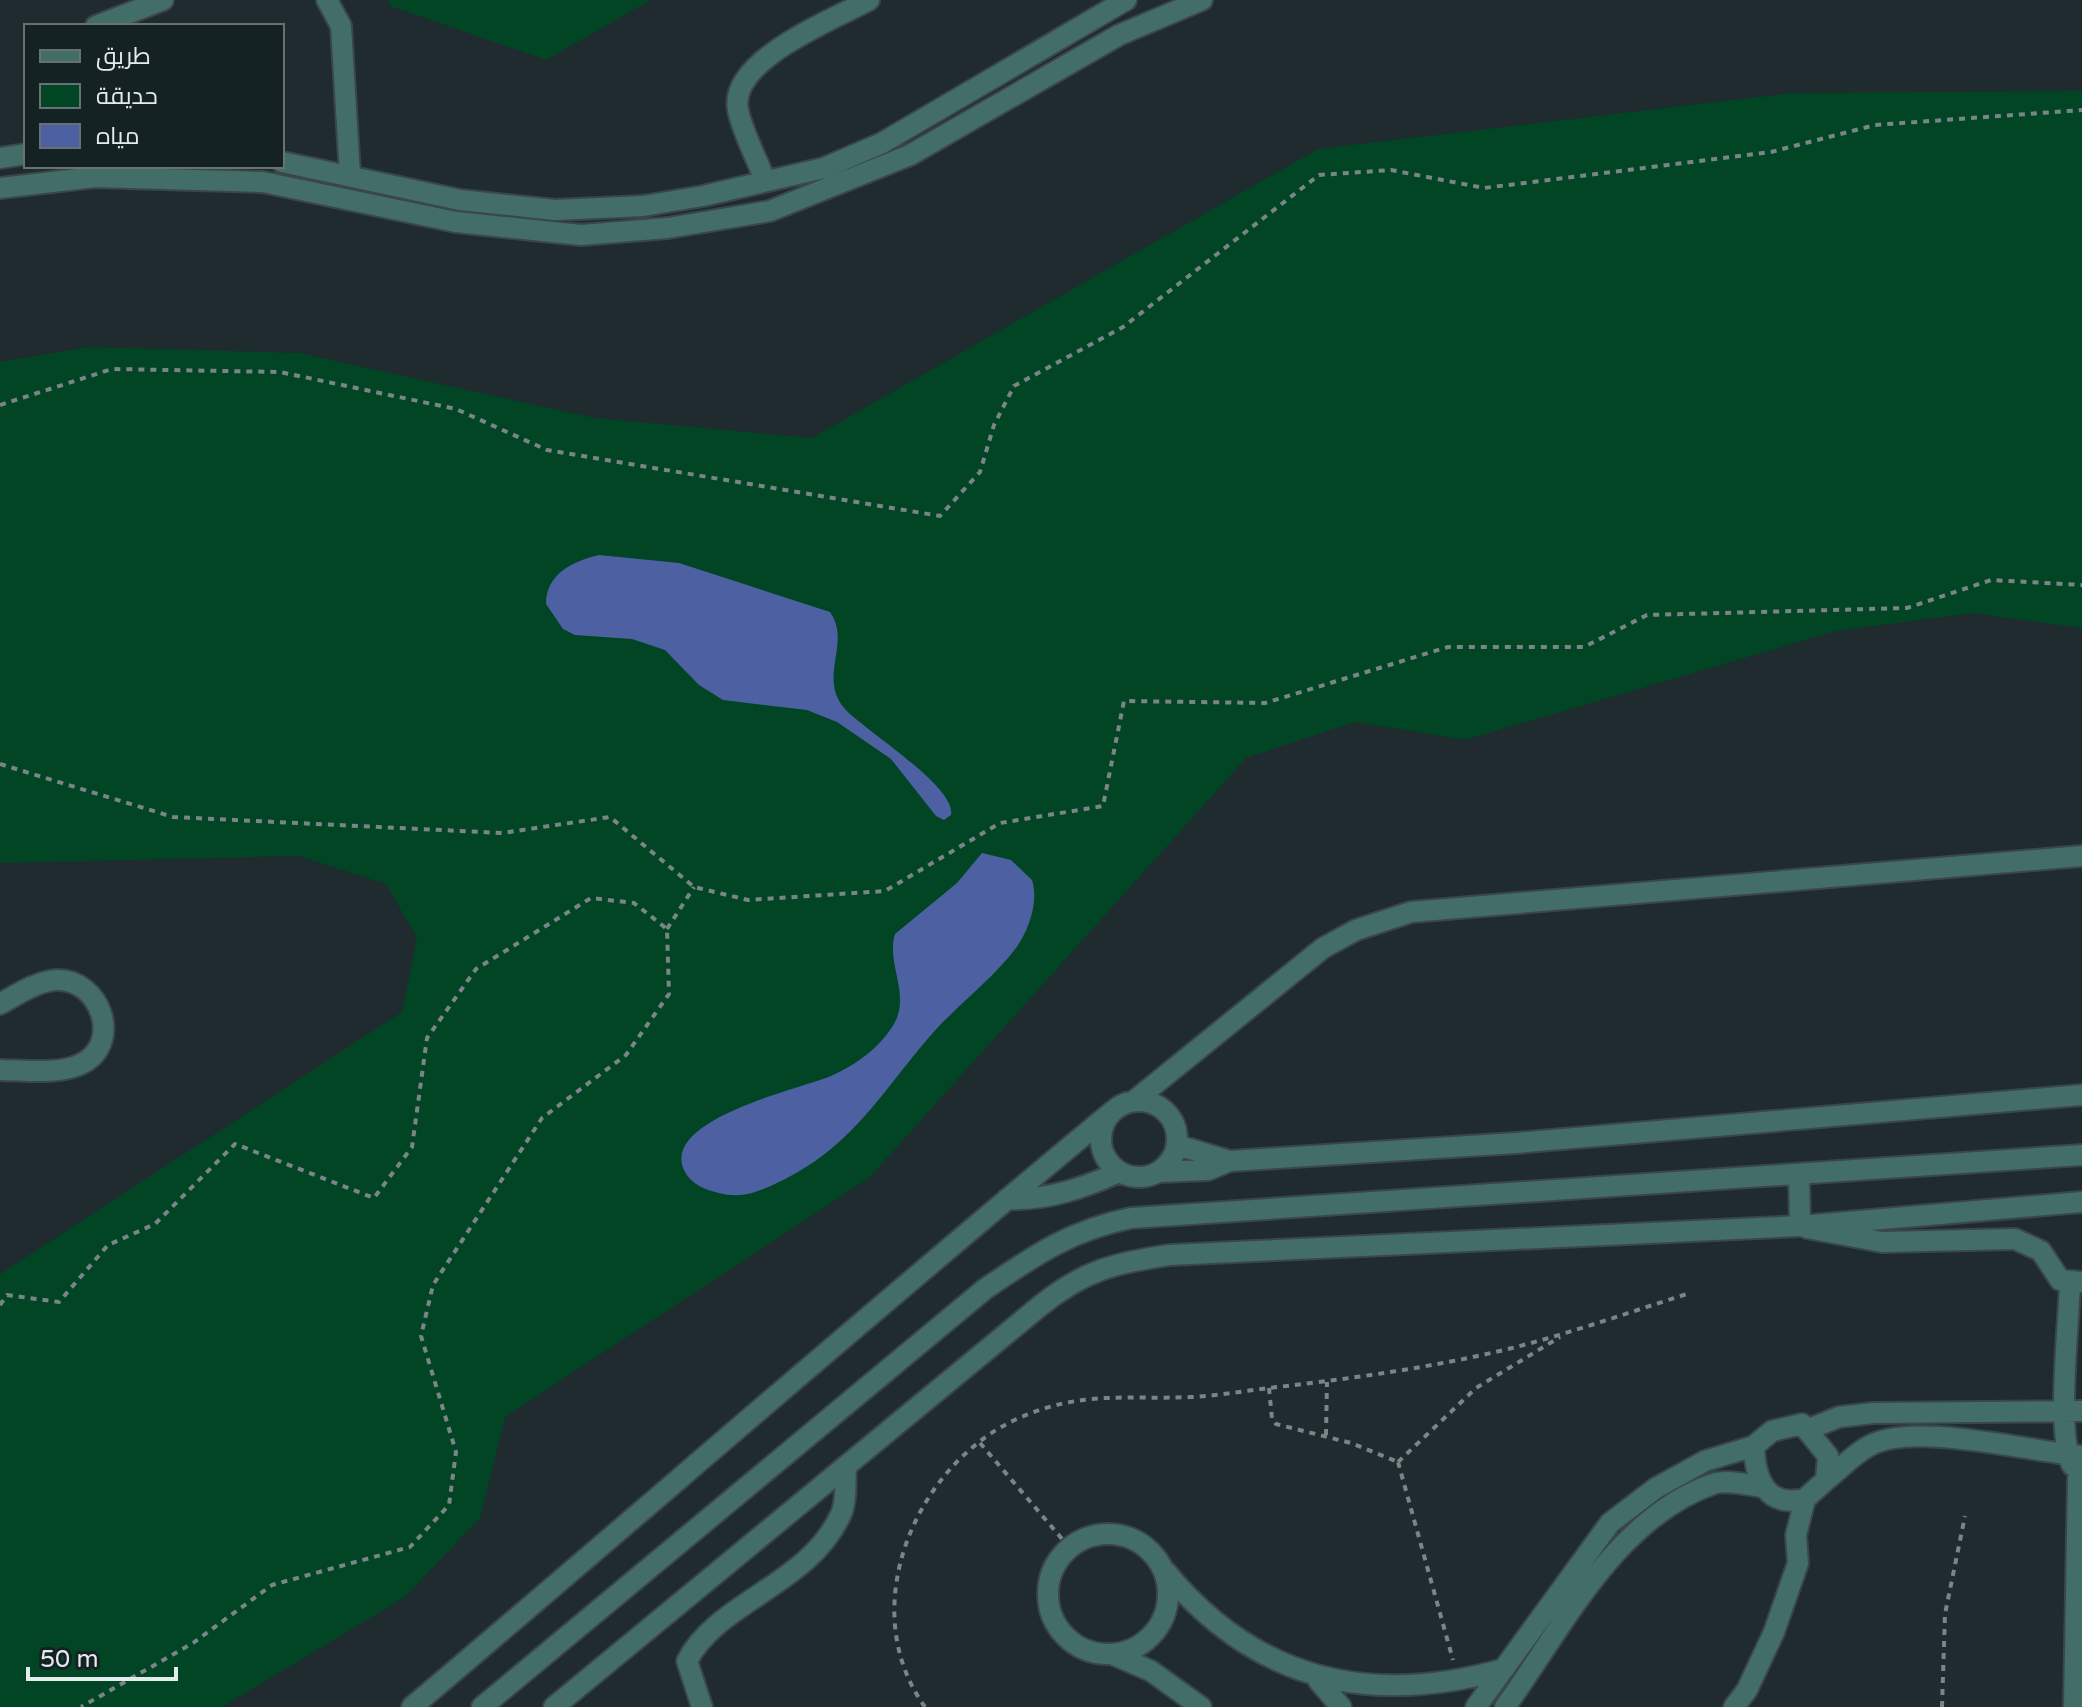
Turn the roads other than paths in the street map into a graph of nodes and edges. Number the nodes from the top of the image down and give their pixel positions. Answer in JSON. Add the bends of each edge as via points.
{"nodes":[{"id":1,"x":163,"y":0,"type":"edge"},
{"id":2,"x":327,"y":0,"type":"edge"},
{"id":3,"x":869,"y":0,"type":"edge"},
{"id":4,"x":1126,"y":0,"type":"edge"},
{"id":5,"x":1202,"y":0,"type":"edge"},
{"id":6,"x":101,"y":24,"type":"edge"},
{"id":7,"x":24,"y":154,"type":"edge"},
{"id":8,"x":0,"y":158,"type":"edge"},
{"id":9,"x":284,"y":162,"type":"edge"},
{"id":10,"x":350,"y":175,"type":"junction"},
{"id":11,"x":765,"y":181,"type":"junction"},
{"id":12,"x":0,"y":188,"type":"edge"},
{"id":13,"x":460,"y":200,"type":"junction"},
{"id":14,"x":456,"y":222,"type":"junction"},
{"id":15,"x":2082,"y":856,"type":"edge"},
{"id":16,"x":0,"y":1004,"type":"edge"},
{"id":17,"x":1179,"y":1063,"type":"junction"},
{"id":18,"x":0,"y":1070,"type":"edge"},
{"id":19,"x":2082,"y":1095,"type":"edge"},
{"id":20,"x":1134,"y":1101,"type":"junction"},
{"id":21,"x":1162,"y":1108,"type":"junction"},
{"id":22,"x":1113,"y":1111,"type":"junction"},
{"id":23,"x":1177,"y":1145,"type":"junction"},
{"id":24,"x":2082,"y":1155,"type":"edge"},
{"id":25,"x":1230,"y":1161,"type":"junction"},
{"id":26,"x":1119,"y":1172,"type":"junction"},
{"id":27,"x":1159,"y":1172,"type":"junction"},
{"id":28,"x":1799,"y":1174,"type":"junction"},
{"id":29,"x":1007,"y":1199,"type":"junction"},
{"id":30,"x":2082,"y":1202,"type":"edge"},
{"id":31,"x":1800,"y":1226,"type":"junction"},
{"id":32,"x":2076,"y":1282,"type":"edge"},
{"id":33,"x":2074,"y":1410,"type":"edge"},
{"id":34,"x":1809,"y":1429,"type":"junction"},
{"id":35,"x":1754,"y":1446,"type":"junction"},
{"id":36,"x":2077,"y":1464,"type":"edge"},
{"id":37,"x":846,"y":1466,"type":"junction"},
{"id":38,"x":1826,"y":1480,"type":"junction"},
{"id":39,"x":1762,"y":1487,"type":"junction"},
{"id":40,"x":1805,"y":1499,"type":"junction"},
{"id":41,"x":1166,"y":1572,"type":"junction"},
{"id":42,"x":2078,"y":1580,"type":"edge"},
{"id":43,"x":1114,"y":1655,"type":"junction"},
{"id":44,"x":1504,"y":1669,"type":"junction"},
{"id":45,"x":1318,"y":1680,"type":"junction"},
{"id":46,"x":412,"y":1707,"type":"edge"},
{"id":47,"x":482,"y":1707,"type":"edge"},
{"id":48,"x":554,"y":1707,"type":"edge"},
{"id":49,"x":702,"y":1707,"type":"edge"},
{"id":50,"x":1201,"y":1707,"type":"edge"},
{"id":51,"x":1341,"y":1707,"type":"edge"},
{"id":52,"x":1476,"y":1707,"type":"edge"},
{"id":53,"x":1505,"y":1707,"type":"edge"},
{"id":54,"x":1734,"y":1707,"type":"edge"},
{"id":55,"x":2074,"y":1707,"type":"edge"}],
"edges":[{"from":1,"to":6,"type":"street"},
{"from":2,"to":10,"type":"street","via":[[341,26]]},
{"from":3,"to":11,"type":"street","via":[[765,57],[746,76],[738,109]]},
{"from":4,"to":11,"type":"street","via":[[882,143],[824,168]]},
{"from":5,"to":14,"type":"street","via":[[1119,35],[910,155],[770,211],[668,228],[581,235]]},
{"from":7,"to":8,"type":"street"},
{"from":9,"to":10,"type":"street"},
{"from":10,"to":13,"type":"street"},
{"from":11,"to":13,"type":"street","via":[[643,206],[555,210]]},
{"from":12,"to":14,"type":"street","via":[[95,177],[263,182]]},
{"from":13,"to":14,"type":"street"},
{"from":15,"to":17,"type":"street","via":[[1411,912],[1356,930],[1323,948]]},
{"from":16,"to":18,"type":"street","via":[[34,986],[63,980],[92,994],[102,1011],[103,1028],[100,1042],[81,1064]]},
{"from":17,"to":20,"type":"street"},
{"from":17,"to":21,"type":"street"},
{"from":19,"to":25,"type":"street","via":[[1516,1143]]},
{"from":20,"to":21,"type":"street"},
{"from":20,"to":22,"type":"street"},
{"from":21,"to":23,"type":"street","via":[[1173,1120]]},
{"from":22,"to":26,"type":"street","via":[[1101,1142]]},
{"from":22,"to":29,"type":"street"},
{"from":23,"to":25,"type":"street"},
{"from":23,"to":27,"type":"street"},
{"from":24,"to":28,"type":"street"},
{"from":25,"to":27,"type":"street","via":[[1208,1170]]},
{"from":26,"to":27,"type":"street","via":[[1143,1177]]},
{"from":26,"to":29,"type":"street","via":[[1030,1200]]},
{"from":28,"to":31,"type":"street"},
{"from":28,"to":47,"type":"street","via":[[1131,1218],[1062,1238],[985,1289]]},
{"from":29,"to":46,"type":"street"},
{"from":30,"to":31,"type":"street"},
{"from":31,"to":32,"type":"street","via":[[1882,1242],[2015,1239],[2041,1251],[2060,1280]]},
{"from":31,"to":37,"type":"street","via":[[1169,1255],[1099,1268],[1067,1284]]},
{"from":32,"to":33,"type":"street"},
{"from":33,"to":34,"type":"street","via":[[1873,1413],[1839,1417]]},
{"from":33,"to":36,"type":"street"},
{"from":34,"to":35,"type":"street","via":[[1787,1425]]},
{"from":34,"to":38,"type":"street","via":[[1828,1456]]},
{"from":35,"to":39,"type":"street"},
{"from":35,"to":44,"type":"street","via":[[1693,1468],[1610,1523]]},
{"from":36,"to":38,"type":"street","via":[[2008,1444],[1913,1437],[1871,1444]]},
{"from":36,"to":42,"type":"street"},
{"from":37,"to":48,"type":"street"},
{"from":37,"to":49,"type":"street","via":[[842,1512],[823,1542],[799,1568],[697,1641],[687,1661]]},
{"from":38,"to":40,"type":"street"},
{"from":39,"to":40,"type":"street","via":[[1781,1500]]},
{"from":39,"to":53,"type":"street","via":[[1715,1483],[1626,1540]]},
{"from":40,"to":54,"type":"street","via":[[1796,1535],[1798,1563],[1774,1632]]},
{"from":41,"to":43,"type":"street","via":[[1166,1610],[1159,1626],[1139,1645]]},
{"from":41,"to":43,"type":"street","via":[[1141,1543],[1104,1533],[1085,1537],[1056,1562],[1048,1580],[1051,1618],[1076,1647]]},
{"from":41,"to":45,"type":"street","via":[[1196,1609],[1232,1640],[1273,1664]]},
{"from":42,"to":55,"type":"street"},
{"from":43,"to":50,"type":"street","via":[[1151,1671]]},
{"from":44,"to":45,"type":"street","via":[[1412,1690]]},
{"from":44,"to":52,"type":"street"},
{"from":45,"to":51,"type":"street"}]}
